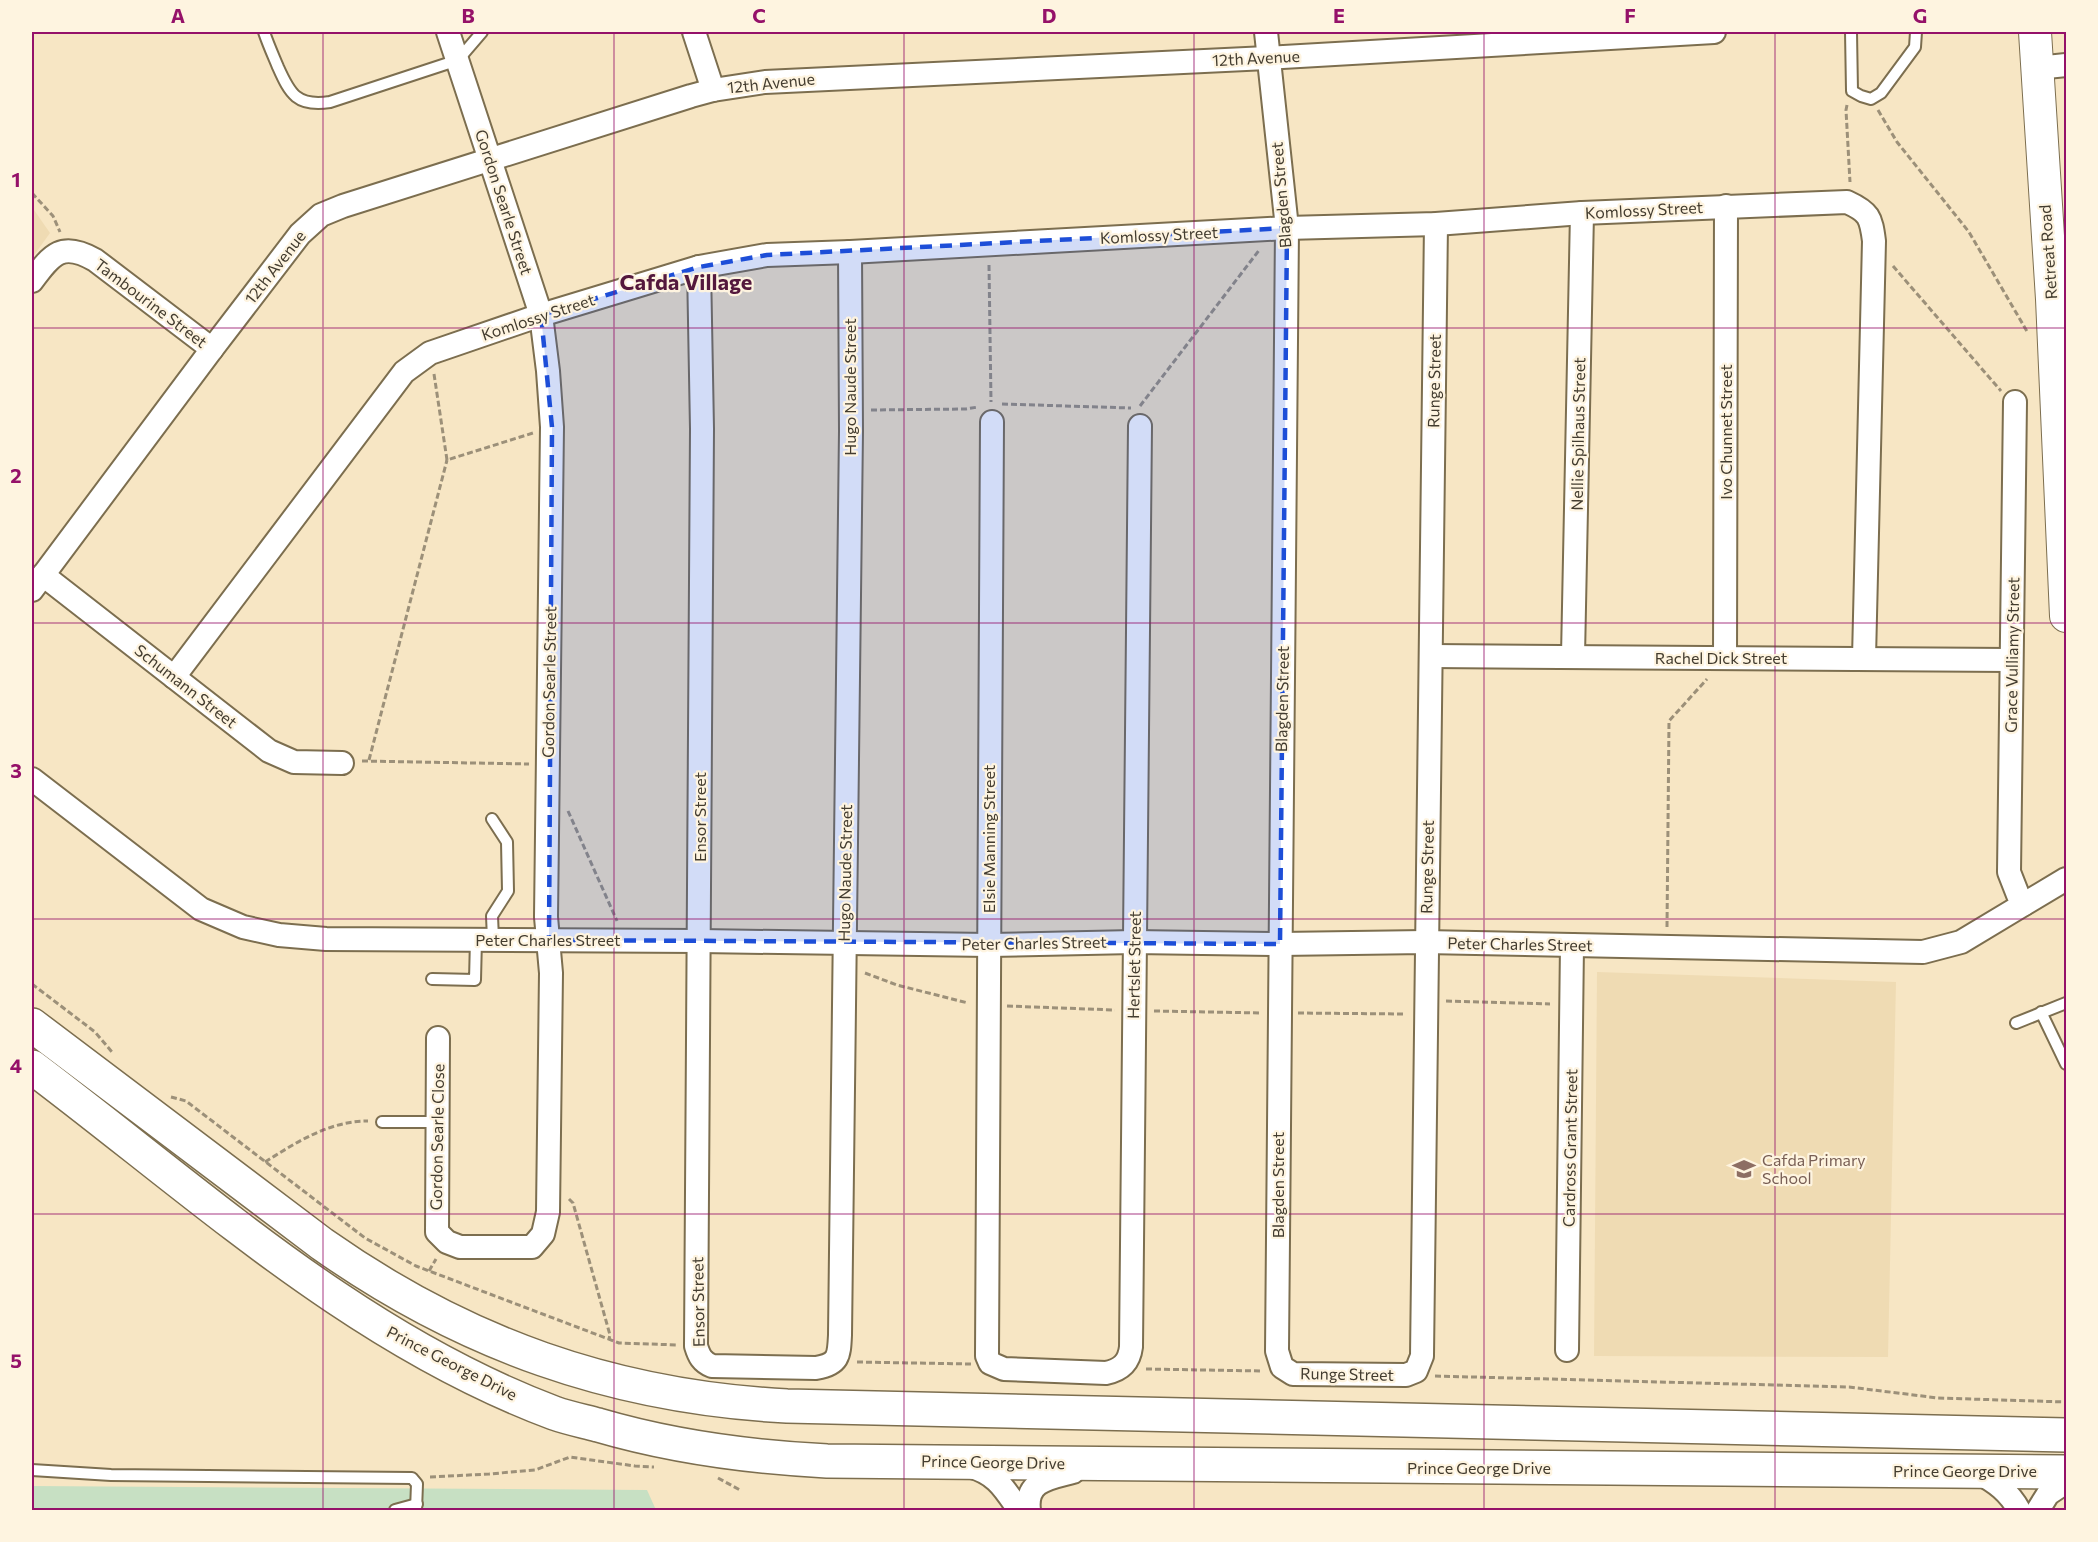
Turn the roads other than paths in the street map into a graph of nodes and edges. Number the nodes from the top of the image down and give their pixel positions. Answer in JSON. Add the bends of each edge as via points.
{"nodes":[{"id":1,"x":264,"y":32,"type":"edge"},
{"id":2,"x":448,"y":32,"type":"edge"},
{"id":3,"x":482,"y":32,"type":"edge"},
{"id":4,"x":694,"y":32,"type":"edge"},
{"id":5,"x":1266,"y":32,"type":"edge"},
{"id":6,"x":1714,"y":32,"type":"edge"},
{"id":7,"x":1851,"y":32,"type":"edge"},
{"id":8,"x":1916,"y":32,"type":"edge"},
{"id":9,"x":2035,"y":32,"type":"edge"},
{"id":10,"x":1267,"y":58,"type":"junction"},
{"id":11,"x":458,"y":60,"type":"junction"},
{"id":12,"x":2052,"y":67,"type":"edge"},
{"id":13,"x":713,"y":90,"type":"junction"},
{"id":14,"x":490,"y":160,"type":"junction"},
{"id":15,"x":1726,"y":206,"type":"junction"},
{"id":16,"x":1582,"y":213,"type":"junction"},
{"id":17,"x":1436,"y":224,"type":"junction"},
{"id":18,"x":1287,"y":228,"type":"junction"},
{"id":19,"x":850,"y":252,"type":"junction"},
{"id":20,"x":699,"y":267,"type":"junction"},
{"id":21,"x":32,"y":281,"type":"edge"},
{"id":22,"x":541,"y":315,"type":"junction"},
{"id":23,"x":212,"y":349,"type":"junction"},
{"id":24,"x":2015,"y":402,"type":"road end"},
{"id":25,"x":991,"y":413,"type":"road end"},
{"id":26,"x":1140,"y":426,"type":"dead end"},
{"id":27,"x":2064,"y":522,"type":"edge"},
{"id":28,"x":37,"y":583,"type":"edge"},
{"id":29,"x":2067,"y":616,"type":"edge"},
{"id":30,"x":1432,"y":656,"type":"junction"},
{"id":31,"x":1573,"y":656,"type":"junction"},
{"id":32,"x":1725,"y":658,"type":"junction"},
{"id":33,"x":1864,"y":658,"type":"junction"},
{"id":34,"x":2011,"y":660,"type":"junction"},
{"id":35,"x":174,"y":677,"type":"junction"},
{"id":36,"x":342,"y":762,"type":"road end"},
{"id":37,"x":32,"y":779,"type":"edge"},
{"id":38,"x":492,"y":819,"type":"dead end"},
{"id":39,"x":2067,"y":879,"type":"edge"},
{"id":40,"x":2025,"y":904,"type":"junction"},
{"id":41,"x":484,"y":939,"type":"junction"},
{"id":42,"x":549,"y":940,"type":"junction"},
{"id":43,"x":700,"y":941,"type":"junction"},
{"id":44,"x":1134,"y":942,"type":"junction"},
{"id":45,"x":1425,"y":942,"type":"junction"},
{"id":46,"x":1280,"y":944,"type":"junction"},
{"id":47,"x":989,"y":945,"type":"junction"},
{"id":48,"x":1572,"y":945,"type":"junction"},
{"id":49,"x":844,"y":954,"type":"junction"},
{"id":50,"x":432,"y":979,"type":"dead end"},
{"id":51,"x":2067,"y":1003,"type":"edge"},
{"id":52,"x":2041,"y":1012,"type":"junction"},
{"id":53,"x":2016,"y":1023,"type":"dead end"},
{"id":54,"x":32,"y":1025,"type":"edge"},
{"id":55,"x":438,"y":1038,"type":"dead end"},
{"id":56,"x":2067,"y":1064,"type":"edge"},
{"id":57,"x":32,"y":1067,"type":"edge"},
{"id":58,"x":382,"y":1122,"type":"road end"},
{"id":59,"x":438,"y":1122,"type":"junction"},
{"id":60,"x":440,"y":1236,"type":"joint"},
{"id":61,"x":1567,"y":1350,"type":"dead end"},
{"id":62,"x":705,"y":1363,"type":"joint"},
{"id":63,"x":984,"y":1364,"type":"joint"},
{"id":64,"x":1276,"y":1369,"type":"joint"},
{"id":65,"x":2067,"y":1435,"type":"edge"},
{"id":66,"x":950,"y":1462,"type":"junction"},
{"id":67,"x":1100,"y":1463,"type":"junction"},
{"id":68,"x":32,"y":1470,"type":"edge"},
{"id":69,"x":1977,"y":1472,"type":"junction"},
{"id":70,"x":2067,"y":1472,"type":"edge"},
{"id":71,"x":2067,"y":1482,"type":"edge"},
{"id":72,"x":416,"y":1507,"type":"edge"},
{"id":73,"x":394,"y":1510,"type":"edge"},
{"id":74,"x":1019,"y":1510,"type":"edge"},
{"id":75,"x":1029,"y":1510,"type":"edge"},
{"id":76,"x":2019,"y":1510,"type":"edge"},
{"id":77,"x":2038,"y":1510,"type":"edge"}],
"edges":[{"from":1,"to":11,"type":"lane","via":[[289,91],[313,103],[330,102]]},
{"from":2,"to":11,"type":"street","name":"Gordon Searle Street"},
{"from":3,"to":11,"type":"lane"},
{"from":4,"to":13,"type":"street"},
{"from":5,"to":10,"type":"street","name":"Blagden Street"},
{"from":6,"to":10,"type":"street","name":"12th Avenue"},
{"from":7,"to":8,"type":"lane","via":[[1852,91],[1870,99],[1881,93],[1916,47]]},
{"from":9,"to":12,"type":"main road","name":"Retreat Road"},
{"from":10,"to":13,"type":"street","name":"12th Avenue","via":[[786,80]]},
{"from":10,"to":18,"type":"street","name":"Blagden Street"},
{"from":11,"to":14,"type":"street","name":"Gordon Searle Street"},
{"from":12,"to":27,"type":"main road","name":"Retreat Road","via":[[2052,299]]},
{"from":13,"to":14,"type":"street","name":"12th Avenue"},
{"from":14,"to":22,"type":"street","name":"Gordon Searle Street"},
{"from":14,"to":23,"type":"street","name":"12th Avenue","via":[[321,215],[300,234]]},
{"from":15,"to":16,"type":"street","name":"Komlossy Street"},
{"from":15,"to":32,"type":"street","name":"Ivo Chunnet Street"},
{"from":15,"to":33,"type":"street","name":"Komlossy Street","via":[[1847,201],[1861,208],[1871,221],[1874,241]]},
{"from":16,"to":17,"type":"street","name":"Komlossy Street"},
{"from":16,"to":31,"type":"street","name":"Nellie Spilhaus Street"},
{"from":17,"to":18,"type":"street","name":"Komlossy Street"},
{"from":17,"to":30,"type":"street","name":"Runge Street"},
{"from":18,"to":19,"type":"street","name":"Komlossy Street"},
{"from":18,"to":46,"type":"street","name":"Blagden Street"},
{"from":19,"to":20,"type":"street","name":"Komlossy Street","via":[[767,255]]},
{"from":19,"to":49,"type":"street","name":"Hugo Naude Street"},
{"from":20,"to":22,"type":"street","name":"Komlossy Street"},
{"from":20,"to":43,"type":"street","name":"Ensor Street"},
{"from":21,"to":23,"type":"street","name":"Tambourine Street","via":[[51,257],[69,250],[83,253]]},
{"from":22,"to":35,"type":"street","name":"Komlossy Street","via":[[430,353],[404,372]]},
{"from":22,"to":42,"type":"street","name":"Gordon Searle Street","via":[[552,427],[546,917]]},
{"from":23,"to":28,"type":"street","name":"12th Avenue"},
{"from":24,"to":34,"type":"street","name":"Grace Vulliamy Street"},
{"from":25,"to":47,"type":"street","name":"Elsie Manning Street"},
{"from":26,"to":44,"type":"street","name":"Hertslet Street"},
{"from":27,"to":29,"type":"main road","name":"Retreat Road"},
{"from":28,"to":35,"type":"street","name":"Schumann Street"},
{"from":30,"to":31,"type":"street","name":"Rachel Dick Street"},
{"from":30,"to":45,"type":"street","name":"Runge Street"},
{"from":31,"to":32,"type":"street","name":"Rachel Dick Street"},
{"from":32,"to":33,"type":"street","name":"Rachel Dick Street"},
{"from":33,"to":34,"type":"street","name":"Rachel Dick Street"},
{"from":34,"to":40,"type":"street","name":"Grace Vulliamy Street","via":[[2009,872]]},
{"from":35,"to":36,"type":"street","name":"Schumann Street","via":[[269,751],[294,762]]},
{"from":37,"to":41,"type":"street","name":"Peter Charles Street","via":[[201,909],[243,927],[326,939]]},
{"from":38,"to":41,"type":"lane","via":[[507,842],[508,891],[492,916]]},
{"from":39,"to":40,"type":"street","name":"Peter Charles Street"},
{"from":40,"to":48,"type":"street","name":"Peter Charles Street","via":[[1961,942],[1923,952]]},
{"from":41,"to":42,"type":"street","name":"Peter Charles Street"},
{"from":41,"to":50,"type":"lane","via":[[475,980]]},
{"from":42,"to":43,"type":"street","name":"Peter Charles Street"},
{"from":42,"to":60,"type":"street","name":"Gordon Searle Street","via":[[546,1227],[532,1247],[524,1248],[460,1247]]},
{"from":43,"to":49,"type":"street","name":"Peter Charles Street"},
{"from":43,"to":62,"type":"street","name":"Ensor Street","via":[[696,1346]]},
{"from":44,"to":46,"type":"street","name":"Peter Charles Street"},
{"from":44,"to":47,"type":"street","name":"Peter Charles Street"},
{"from":44,"to":63,"type":"street","name":"Hertslet Street","via":[[1130,1356],[1125,1365],[1106,1372],[1004,1369]]},
{"from":45,"to":46,"type":"street","name":"Peter Charles Street"},
{"from":45,"to":48,"type":"street","name":"Peter Charles Street"},
{"from":45,"to":64,"type":"street","name":"Runge Street","via":[[1420,1364],[1416,1371],[1406,1375],[1300,1375]]},
{"from":46,"to":64,"type":"street","name":"Blagden Street"},
{"from":47,"to":49,"type":"street","name":"Peter Charles Street"},
{"from":47,"to":63,"type":"street","name":"Elsie Manning Street"},
{"from":48,"to":61,"type":"street","name":"Cardross Grant Street"},
{"from":49,"to":62,"type":"street","name":"Hugo Naude Street","via":[[840,1335],[836,1359],[826,1366],[794,1369]]},
{"from":51,"to":52,"type":"lane"},
{"from":52,"to":53,"type":"lane"},
{"from":52,"to":56,"type":"lane"},
{"from":54,"to":65,"type":"main road","via":[[322,1244],[409,1300],[501,1345],[572,1370],[653,1390],[787,1406]]},
{"from":55,"to":59,"type":"street","name":"Gordon Searle Close"},
{"from":57,"to":66,"type":"main road","name":"Prince George Drive","via":[[330,1294],[388,1332],[482,1382],[555,1413],[642,1438],[723,1453],[827,1461]]},
{"from":58,"to":59,"type":"lane"},
{"from":59,"to":60,"type":"street","name":"Gordon Searle Close","via":[[436,1224]]},
{"from":66,"to":67,"type":"main road","name":"Prince George Drive"},
{"from":66,"to":74,"type":"street","via":[[993,1476]]},
{"from":67,"to":69,"type":"main road","name":"Prince George Drive"},
{"from":67,"to":75,"type":"street","via":[[1043,1480],[1032,1492]]},
{"from":68,"to":72,"type":"lane","via":[[111,1475],[412,1478],[416,1482]]},
{"from":69,"to":70,"type":"main road","name":"Prince George Drive"},
{"from":69,"to":76,"type":"street","via":[[1996,1482]]},
{"from":71,"to":77,"type":"street","via":[[2048,1494]]},
{"from":72,"to":73,"type":"lane"}]}
